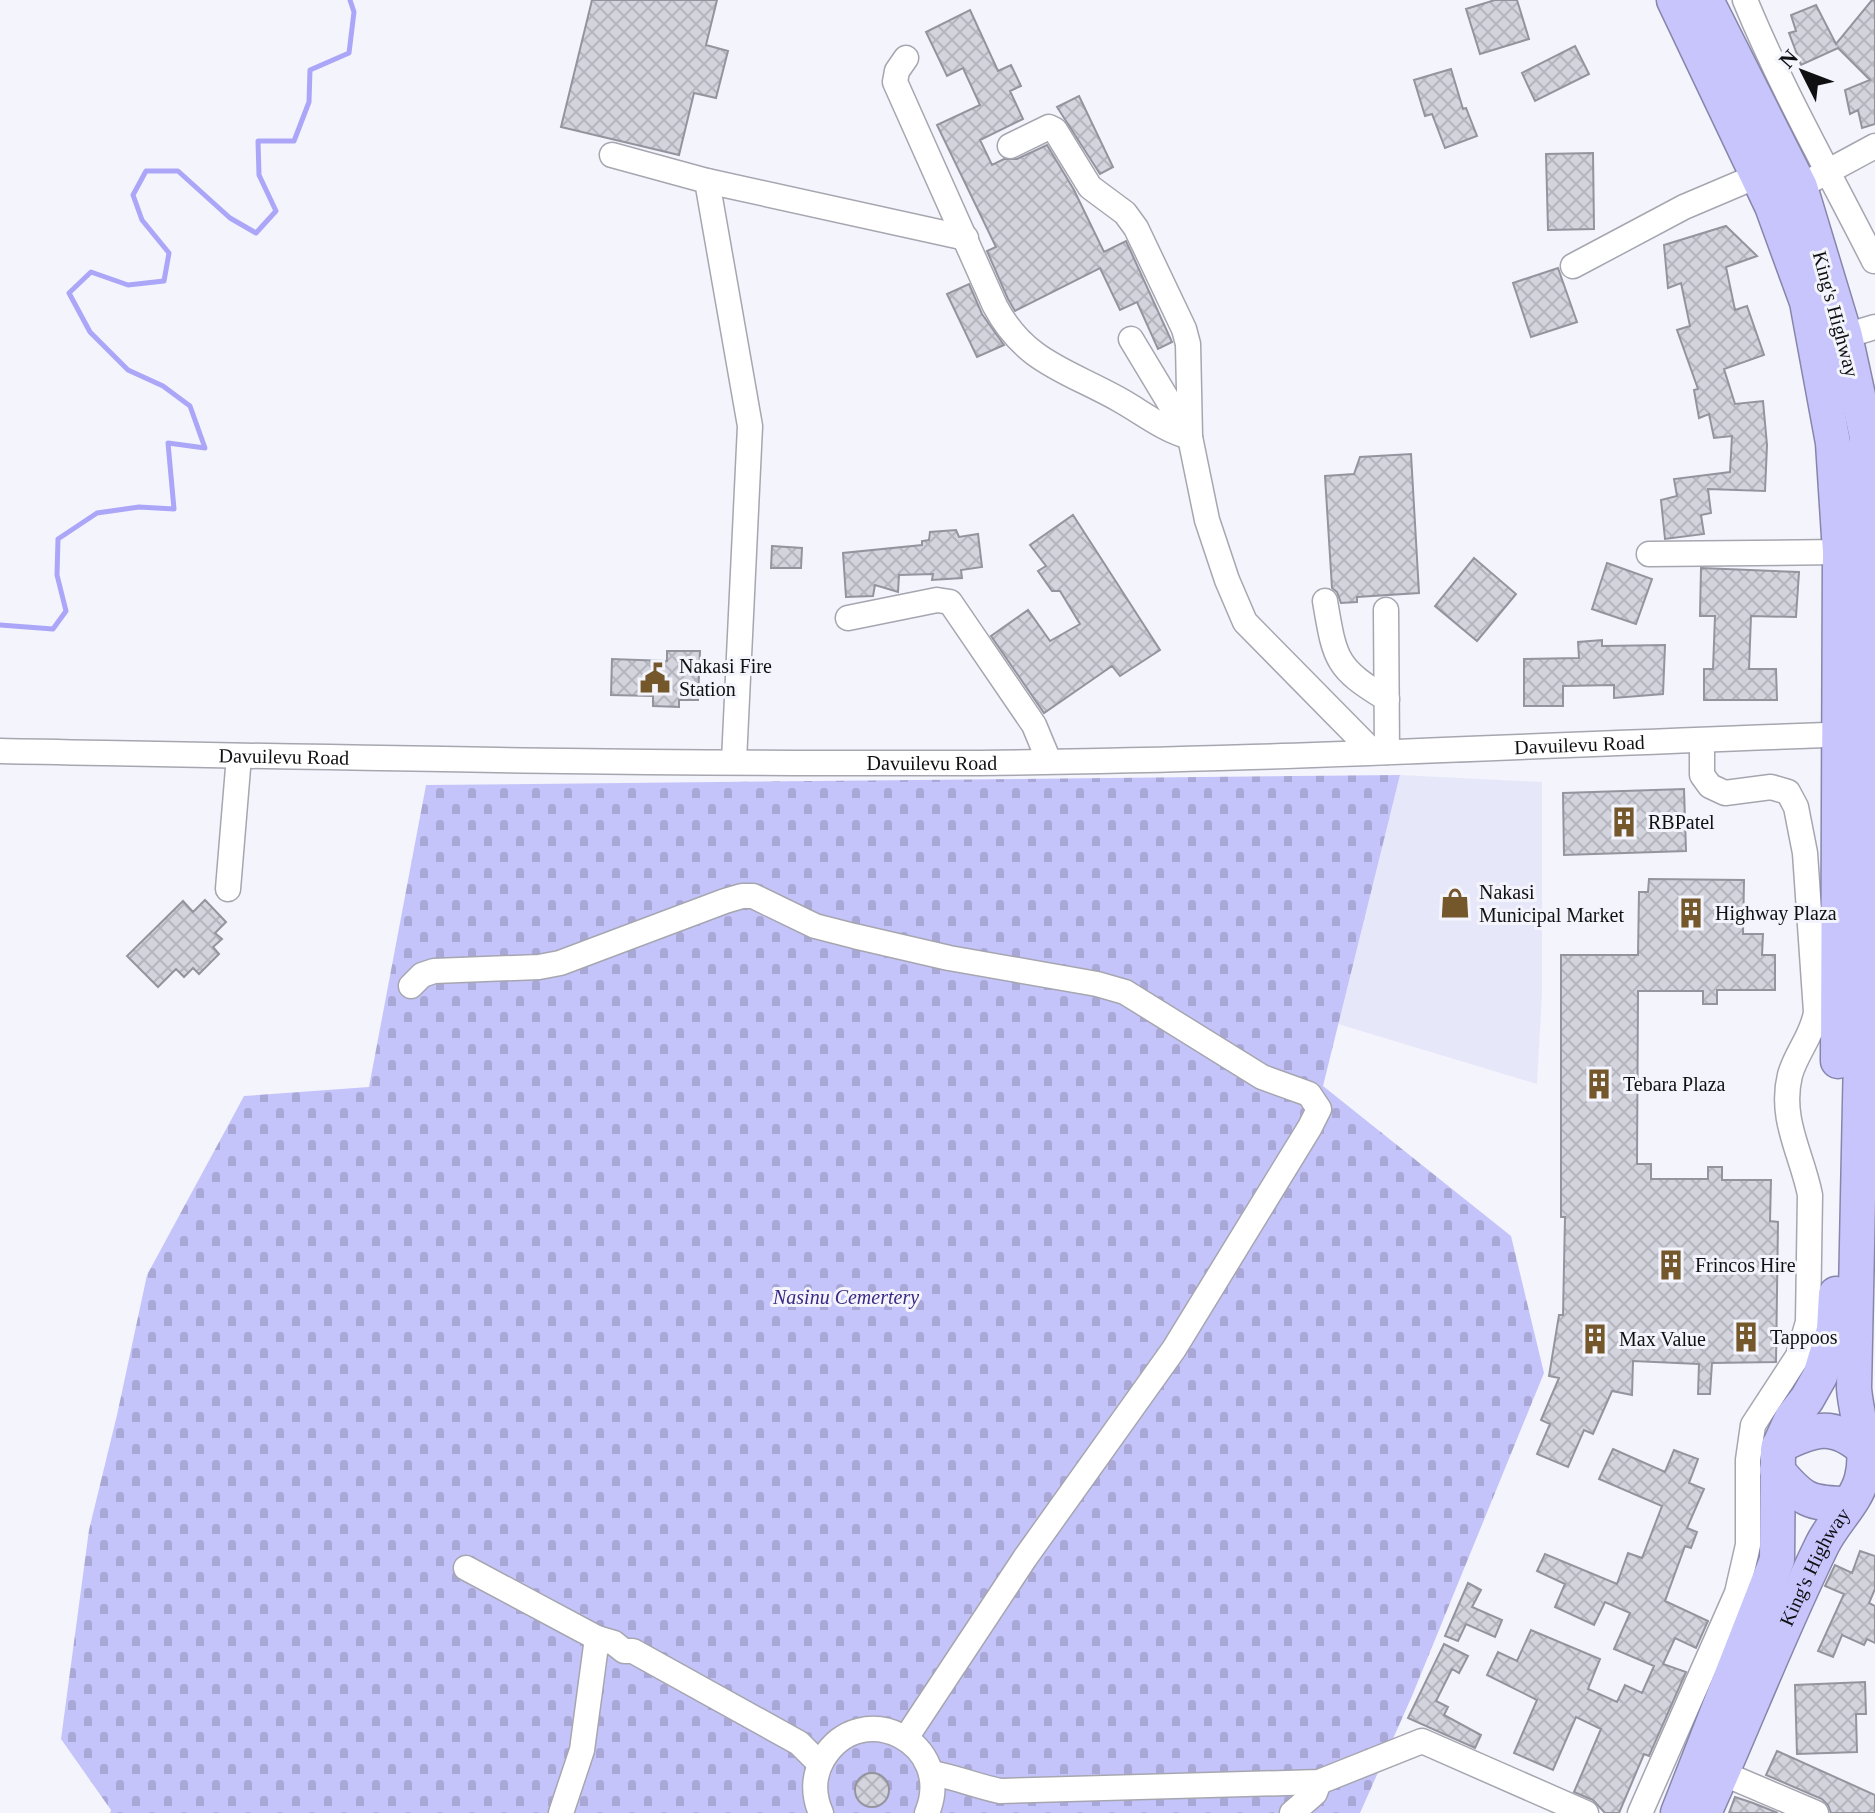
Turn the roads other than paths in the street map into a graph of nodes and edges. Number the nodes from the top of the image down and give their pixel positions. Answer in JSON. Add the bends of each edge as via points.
{"nodes":[{"id":1,"x":1674,"y":0,"type":"edge"},
{"id":2,"x":1706,"y":0,"type":"edge"},
{"id":3,"x":1745,"y":0,"type":"edge"},
{"id":4,"x":906,"y":58,"type":"dead end"},
{"id":5,"x":1010,"y":146,"type":"dead end"},
{"id":6,"x":1875,"y":146,"type":"edge"},
{"id":7,"x":612,"y":155,"type":"dead end"},
{"id":8,"x":1757,"y":176,"type":"junction"},
{"id":9,"x":1812,"y":180,"type":"junction"},
{"id":10,"x":707,"y":181,"type":"junction"},
{"id":11,"x":966,"y":238,"type":"junction"},
{"id":12,"x":1874,"y":261,"type":"edge"},
{"id":13,"x":1573,"y":266,"type":"dead end"},
{"id":14,"x":1860,"y":331,"type":"edge"},
{"id":15,"x":1131,"y":339,"type":"dead end"},
{"id":16,"x":1871,"y":436,"type":"edge"},
{"id":17,"x":1190,"y":437,"type":"junction"},
{"id":18,"x":1833,"y":443,"type":"junction"},
{"id":19,"x":1840,"y":552,"type":"junction"},
{"id":20,"x":1649,"y":554,"type":"dead end"},
{"id":21,"x":1325,"y":601,"type":"dead end"},
{"id":22,"x":1386,"y":610,"type":"dead end"},
{"id":23,"x":848,"y":618,"type":"dead end"},
{"id":24,"x":1387,"y":699,"type":"junction"},
{"id":25,"x":1853,"y":734,"type":"junction"},
{"id":26,"x":1702,"y":741,"type":"junction"},
{"id":27,"x":0,"y":751,"type":"edge"},
{"id":28,"x":1380,"y":752,"type":"junction"},
{"id":29,"x":239,"y":756,"type":"junction"},
{"id":30,"x":734,"y":761,"type":"junction"},
{"id":31,"x":1049,"y":761,"type":"junction"},
{"id":32,"x":228,"y":889,"type":"dead end"},
{"id":33,"x":1870,"y":913,"type":"edge"},
{"id":34,"x":411,"y":986,"type":"dead end"},
{"id":35,"x":1870,"y":1453,"type":"edge"},
{"id":36,"x":1778,"y":1458,"type":"junction"},
{"id":37,"x":1861,"y":1503,"type":"edge"},
{"id":38,"x":466,"y":1568,"type":"dead end"},
{"id":39,"x":597,"y":1638,"type":"junction"},
{"id":40,"x":906,"y":1738,"type":"junction"},
{"id":41,"x":820,"y":1764,"type":"junction"},
{"id":42,"x":932,"y":1773,"type":"junction"},
{"id":43,"x":1722,"y":1773,"type":"junction"},
{"id":44,"x":1319,"y":1782,"type":"junction"},
{"id":45,"x":561,"y":1813,"type":"edge"},
{"id":46,"x":821,"y":1813,"type":"edge"},
{"id":47,"x":927,"y":1813,"type":"edge"},
{"id":48,"x":1292,"y":1813,"type":"edge"},
{"id":49,"x":1586,"y":1813,"type":"edge"},
{"id":50,"x":1640,"y":1813,"type":"edge"},
{"id":51,"x":1678,"y":1813,"type":"edge"},
{"id":52,"x":1704,"y":1813,"type":"edge"},
{"id":53,"x":1816,"y":1813,"type":"edge"}],
"edges":[{"from":1,"to":8,"type":"highway","name":"King's Highway"},
{"from":2,"to":9,"type":"highway","name":"King's Highway"},
{"from":3,"to":9,"type":"street","via":[[1802,119]]},
{"from":4,"to":11,"type":"street","via":[[895,82]]},
{"from":5,"to":17,"type":"street","via":[[1049,127],[1055,130],[1090,187],[1136,228],[1188,344]]},
{"from":6,"to":9,"type":"street"},
{"from":7,"to":10,"type":"street"},
{"from":8,"to":13,"type":"street","via":[[1684,207]]},
{"from":8,"to":18,"type":"highway","name":"King's Highway","via":[[1807,302]]},
{"from":9,"to":12,"type":"street"},
{"from":9,"to":14,"type":"highway","name":"King's Highway"},
{"from":10,"to":11,"type":"street"},
{"from":10,"to":30,"type":"street","via":[[750,426]]},
{"from":11,"to":17,"type":"street","via":[[1003,320],[1023,345],[1051,366]]},
{"from":14,"to":16,"type":"highway","name":"King's Highway"},
{"from":15,"to":17,"type":"street"},
{"from":16,"to":18,"type":"street"},
{"from":16,"to":25,"type":"highway","name":"King's Highway"},
{"from":17,"to":28,"type":"street","via":[[1207,520],[1245,622]]},
{"from":18,"to":19,"type":"highway","name":"King's Highway"},
{"from":19,"to":20,"type":"street"},
{"from":19,"to":25,"type":"highway","name":"King's Highway"},
{"from":21,"to":24,"type":"street","via":[[1333,648],[1343,667]]},
{"from":22,"to":24,"type":"street"},
{"from":23,"to":31,"type":"street","via":[[950,602],[1034,725]]},
{"from":24,"to":28,"type":"street"},
{"from":25,"to":26,"type":"street","name":"Davuilevu Road"},
{"from":25,"to":33,"type":"highway","name":"King's Highway"},
{"from":25,"to":36,"type":"highway","name":"King's Highway","via":[[1834,1330],[1820,1376],[1792,1418]]},
{"from":26,"to":28,"type":"street","name":"Davuilevu Road"},
{"from":26,"to":50,"type":"street","via":[[1702,775],[1710,786],[1725,793],[1771,787],[1788,792],[1805,853],[1816,1012],[1787,1091],[1795,1150],[1810,1195],[1808,1322],[1798,1356],[1753,1425],[1748,1545],[1737,1593]]},
{"from":27,"to":29,"type":"street","name":"Davuilevu Road"},
{"from":28,"to":31,"type":"street","name":"Davuilevu Road"},
{"from":29,"to":30,"type":"street","name":"Davuilevu Road"},
{"from":29,"to":32,"type":"street"},
{"from":30,"to":31,"type":"street","name":"Davuilevu Road"},
{"from":33,"to":35,"type":"highway","name":"King's Highway","via":[[1854,1388]]},
{"from":34,"to":40,"type":"street","via":[[434,971],[560,963],[725,901],[753,896],[815,926],[1125,992],[1262,1077],[1309,1094],[1319,1109],[1166,1362],[1025,1558]]},
{"from":35,"to":36,"type":"highway","via":[[1850,1437],[1826,1430],[1808,1432]]},
{"from":35,"to":37,"type":"highway","name":"King's Highway","via":[[1858,1490]]},
{"from":36,"to":37,"type":"highway","via":[[1798,1493],[1813,1501]]},
{"from":36,"to":51,"type":"highway","name":"King's Highway","via":[[1777,1560]]},
{"from":37,"to":43,"type":"highway","name":"King's Highway","via":[[1823,1543]]},
{"from":38,"to":39,"type":"street"},
{"from":39,"to":41,"type":"street","via":[[642,1655],[786,1735]]},
{"from":39,"to":45,"type":"street","via":[[582,1750]]},
{"from":40,"to":41,"type":"street","via":[[865,1730],[838,1741]]},
{"from":40,"to":42,"type":"street"},
{"from":41,"to":46,"type":"street","via":[[815,1789]]},
{"from":42,"to":44,"type":"street","via":[[1000,1791]]},
{"from":42,"to":47,"type":"street"},
{"from":43,"to":52,"type":"highway","name":"King's Highway"},
{"from":43,"to":53,"type":"street"},
{"from":44,"to":48,"type":"street","via":[[1315,1793]]},
{"from":44,"to":49,"type":"street","via":[[1422,1741]]}]}
